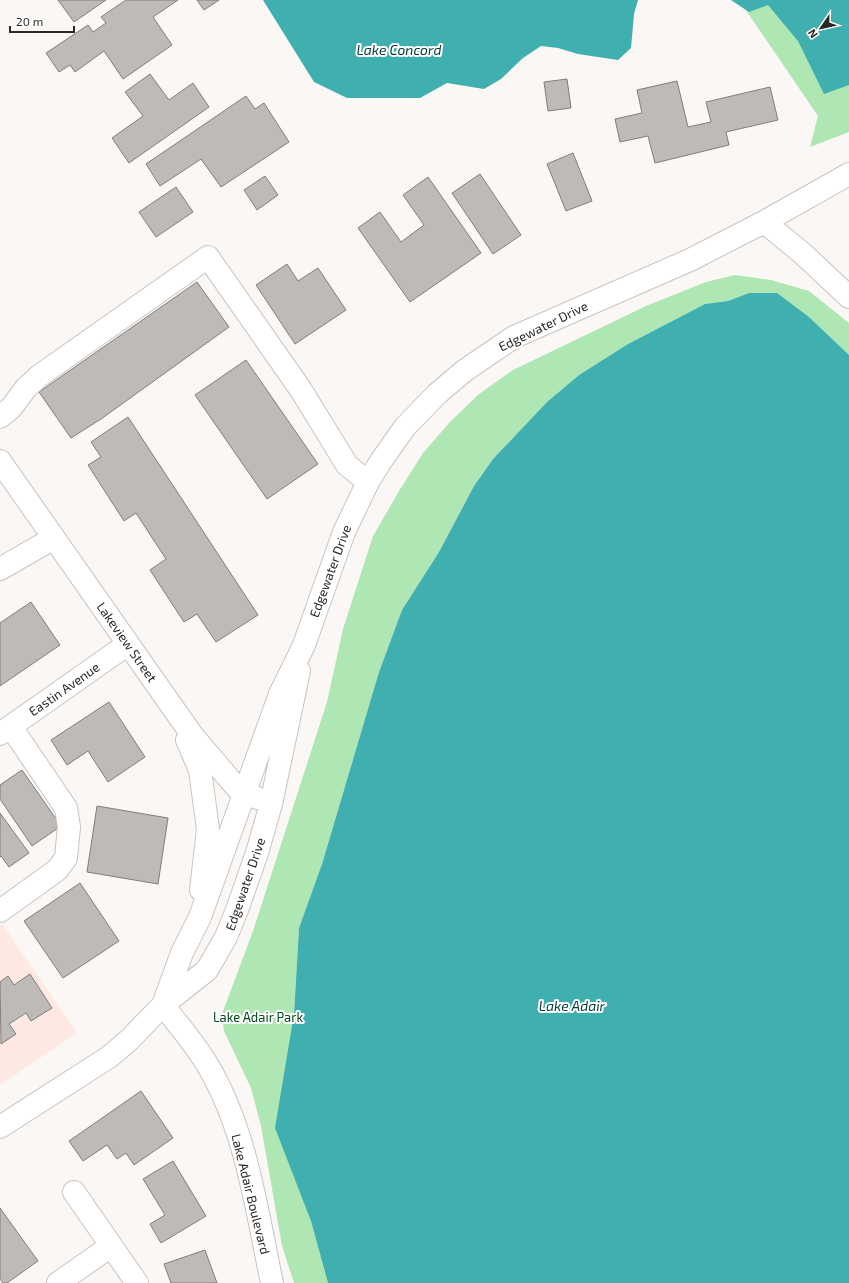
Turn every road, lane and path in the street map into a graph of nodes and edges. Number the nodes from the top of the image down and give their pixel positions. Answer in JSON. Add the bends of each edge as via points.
{"nodes":[{"id":1,"x":849,"y":174,"type":"edge"},
{"id":2,"x":764,"y":222,"type":"junction"},
{"id":3,"x":849,"y":297,"type":"edge"},
{"id":4,"x":0,"y":418,"type":"edge"},
{"id":5,"x":0,"y":461,"type":"edge"},
{"id":6,"x":368,"y":482,"type":"junction"},
{"id":7,"x":54,"y":538,"type":"junction"},
{"id":8,"x":0,"y":569,"type":"edge"},
{"id":9,"x":128,"y":644,"type":"junction"},
{"id":10,"x":304,"y":645,"type":"junction"},
{"id":11,"x":174,"y":709,"type":"junction"},
{"id":12,"x":6,"y":730,"type":"edge"},
{"id":13,"x":246,"y":793,"type":"junction"},
{"id":14,"x":271,"y":804,"type":"junction"},
{"id":15,"x":0,"y":911,"type":"edge"},
{"id":16,"x":198,"y":921,"type":"junction"},
{"id":17,"x":163,"y":1005,"type":"junction"},
{"id":18,"x":0,"y":1127,"type":"edge"},
{"id":19,"x":74,"y":1192,"type":"dead end"},
{"id":20,"x":111,"y":1246,"type":"junction"},
{"id":21,"x":58,"y":1283,"type":"edge"},
{"id":22,"x":137,"y":1283,"type":"edge"},
{"id":23,"x":272,"y":1283,"type":"edge"}],
"edges":[{"from":1,"to":2,"type":"street","name":"Edgewater Drive"},
{"from":2,"to":3,"type":"street"},
{"from":2,"to":6,"type":"street","name":"Edgewater Drive","via":[[496,348],[464,371],[420,411],[393,443]]},
{"from":4,"to":6,"type":"street","via":[[39,376],[208,257],[301,390],[347,466]]},
{"from":5,"to":7,"type":"street","name":"Lakeview Street"},
{"from":6,"to":10,"type":"street","name":"Edgewater Drive","via":[[344,532]]},
{"from":7,"to":8,"type":"street"},
{"from":7,"to":9,"type":"street","name":"Lakeview Street"},
{"from":9,"to":11,"type":"street","name":"Lakeview Street"},
{"from":9,"to":12,"type":"street","name":"Eastin Avenue"},
{"from":10,"to":13,"type":"street","name":"Edgewater Drive","via":[[280,694]]},
{"from":10,"to":14,"type":"street","name":"Edgewater Drive"},
{"from":11,"to":13,"type":"street","name":"Lakeview Street","via":[[227,778]]},
{"from":11,"to":16,"type":"street","via":[[200,770],[208,829]]},
{"from":12,"to":15,"type":"street","via":[[66,808],[69,827],[66,858],[57,870]]},
{"from":13,"to":14,"type":"street","name":"Lakeview Street"},
{"from":13,"to":16,"type":"street","name":"Edgewater Drive"},
{"from":14,"to":17,"type":"street","name":"Edgewater Drive","via":[[237,910],[218,953],[207,970]]},
{"from":16,"to":17,"type":"street","name":"Edgewater Drive","via":[[182,953]]},
{"from":17,"to":18,"type":"street","name":"Edgewater Drive","via":[[129,1040],[108,1056]]},
{"from":17,"to":23,"type":"street","name":"Lake Adair Boulevard","via":[[205,1060],[224,1097],[242,1145]]},
{"from":19,"to":20,"type":"street"},
{"from":20,"to":21,"type":"street"},
{"from":20,"to":22,"type":"street"}]}
